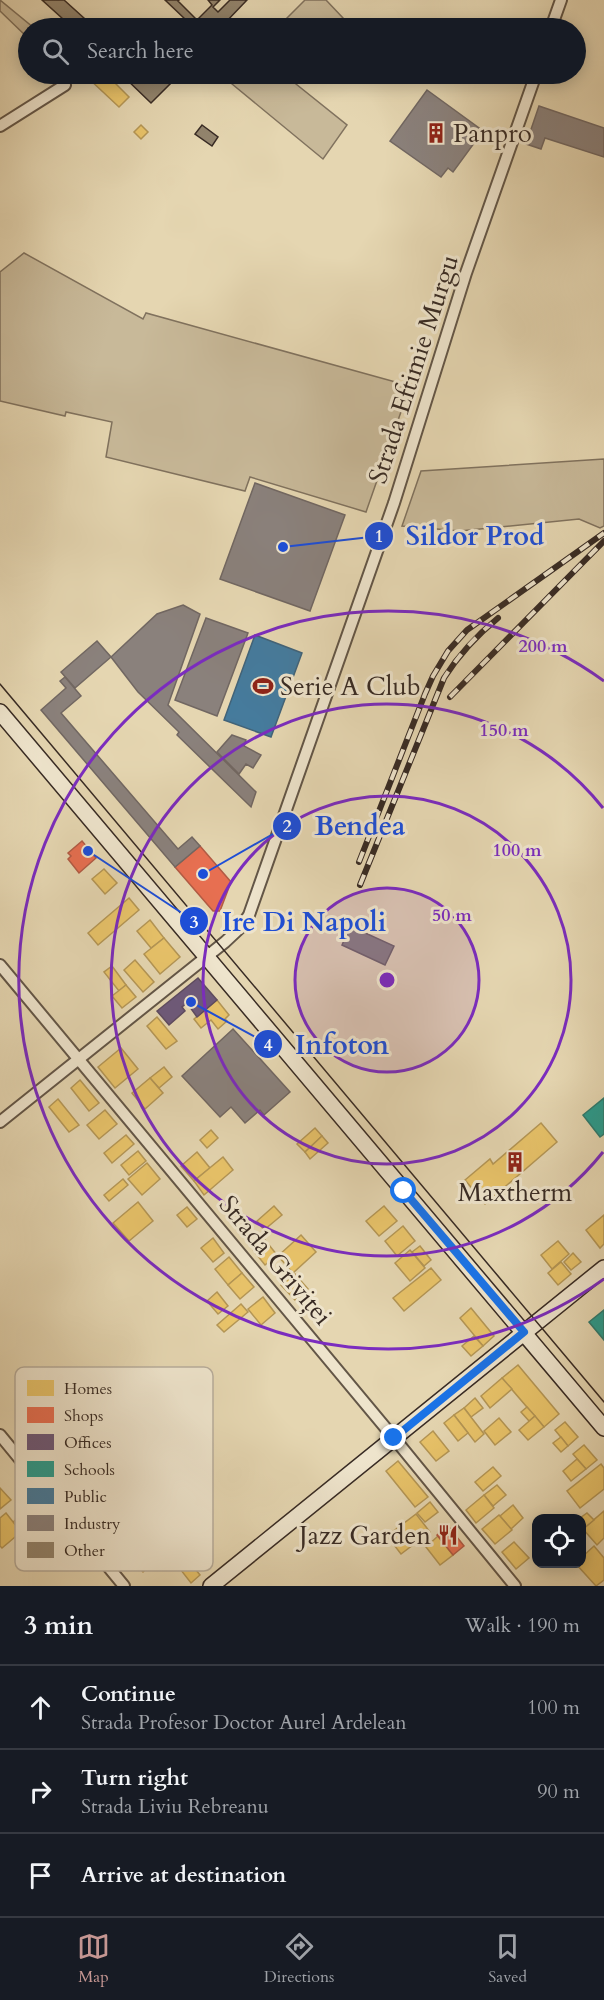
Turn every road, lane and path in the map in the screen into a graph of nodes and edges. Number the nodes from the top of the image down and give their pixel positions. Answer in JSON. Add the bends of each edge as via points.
{"nodes":[{"id":1,"x":561,"y":0,"type":"edge"},
{"id":2,"x":555,"y":18,"type":"edge"},
{"id":3,"x":532,"y":84,"type":"edge"},
{"id":4,"x":65,"y":85,"type":"dead end"},
{"id":5,"x":0,"y":126,"type":"edge"},
{"id":6,"x":0,"y":712,"type":"edge"},
{"id":7,"x":206,"y":957,"type":"junction"},
{"id":8,"x":0,"y":965,"type":"edge"},
{"id":9,"x":79,"y":1058,"type":"junction"},
{"id":10,"x":0,"y":1122,"type":"edge"},
{"id":11,"x":604,"y":1268,"type":"edge"},
{"id":12,"x":524,"y":1332,"type":"junction"},
{"id":13,"x":604,"y":1428,"type":"edge"},
{"id":14,"x":0,"y":1435,"type":"edge"},
{"id":15,"x":394,"y":1438,"type":"junction"},
{"id":16,"x":15,"y":1453,"type":"edge"},
{"id":17,"x":112,"y":1571,"type":"edge"},
{"id":18,"x":124,"y":1586,"type":"edge"},
{"id":19,"x":211,"y":1586,"type":"edge"},
{"id":20,"x":514,"y":1586,"type":"edge"}],
"edges":[{"from":1,"to":2,"type":"street"},
{"from":3,"to":7,"type":"street","name":"Strada Eftimie Murgu","via":[[466,273],[394,503],[253,907],[241,927]]},
{"from":4,"to":5,"type":"street"},
{"from":6,"to":7,"type":"main road"},
{"from":7,"to":9,"type":"street","name":"Strada Eftimie Murgu"},
{"from":7,"to":12,"type":"main road"},
{"from":8,"to":9,"type":"street","name":"Strada Griviței"},
{"from":9,"to":10,"type":"street","name":"Strada Eftimie Murgu"},
{"from":9,"to":15,"type":"street","name":"Strada Griviței"},
{"from":11,"to":12,"type":"main road"},
{"from":12,"to":13,"type":"main road"},
{"from":12,"to":15,"type":"main road"},
{"from":14,"to":16,"type":"street"},
{"from":15,"to":19,"type":"main road"},
{"from":15,"to":20,"type":"street","name":"Strada Griviței"},
{"from":17,"to":18,"type":"street"}]}
